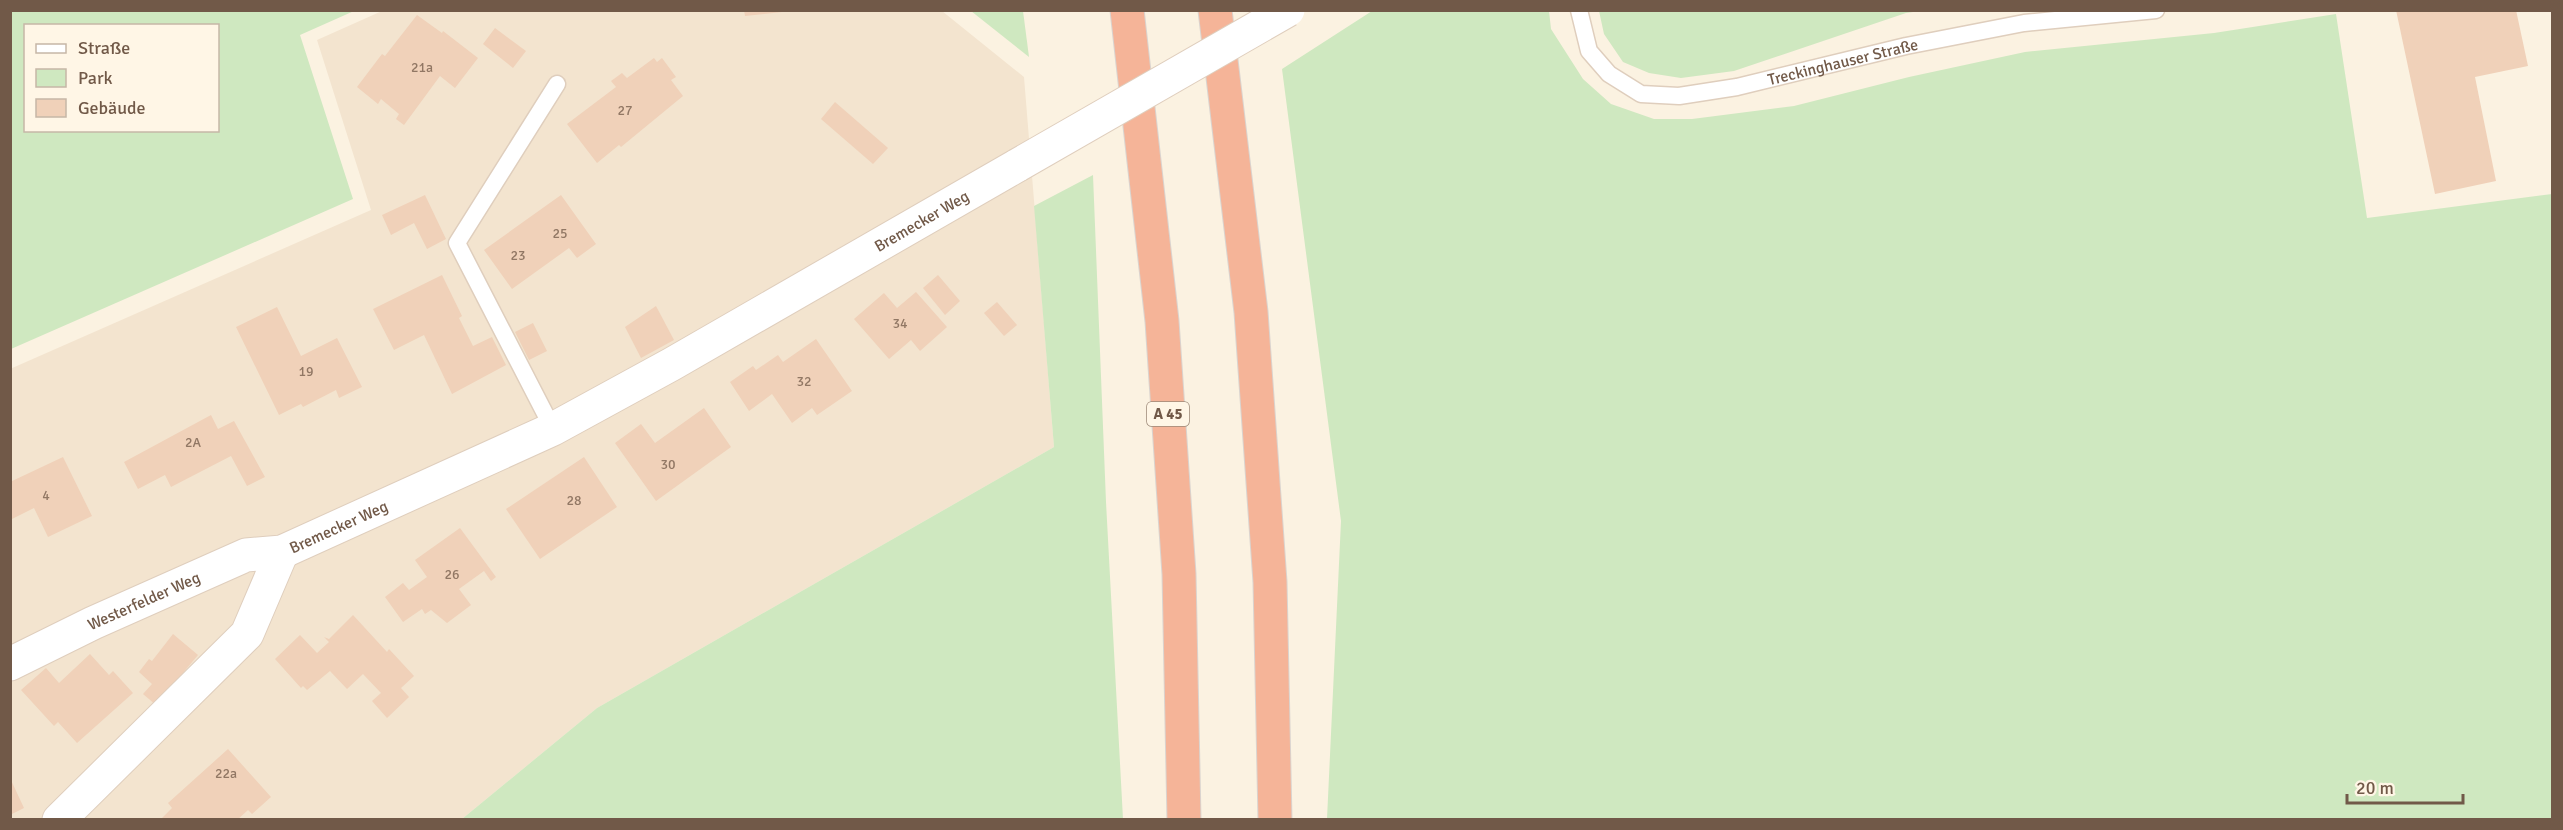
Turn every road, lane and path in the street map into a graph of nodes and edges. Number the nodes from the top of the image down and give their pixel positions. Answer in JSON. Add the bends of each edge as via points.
{"nodes":[{"id":1,"x":1127,"y":10,"type":"edge"},
{"id":2,"x":1215,"y":10,"type":"edge"},
{"id":3,"x":1288,"y":10,"type":"edge"},
{"id":4,"x":1580,"y":10,"type":"edge"},
{"id":5,"x":2156,"y":10,"type":"edge"},
{"id":6,"x":557,"y":84,"type":"dead end"},
{"id":7,"x":553,"y":429,"type":"junction"},
{"id":8,"x":282,"y":552,"type":"junction"},
{"id":9,"x":10,"y":663,"type":"edge"},
{"id":10,"x":59,"y":819,"type":"edge"},
{"id":11,"x":1184,"y":819,"type":"edge"},
{"id":12,"x":1275,"y":819,"type":"edge"}],
"edges":[{"from":1,"to":11,"type":"highway","number":"A 45","via":[[1163,332],[1179,574]]},
{"from":2,"to":12,"type":"highway","via":[[1252,324],[1270,582]]},
{"from":3,"to":7,"type":"street","name":"Bremecker Weg","bridge":true},
{"from":4,"to":5,"type":"lane","name":"Treckinghauser Straße","via":[[1589,51],[1609,75],[1641,94],[1679,96],[1737,87],[1906,46],[2024,23]]},
{"from":6,"to":7,"type":"lane","via":[[457,243]]},
{"from":7,"to":8,"type":"street","name":"Bremecker Weg"},
{"from":8,"to":9,"type":"street","name":"Westerfelder Weg","via":[[246,555]]},
{"from":8,"to":10,"type":"street","name":"Bremecker Weg","via":[[248,634]]}]}
